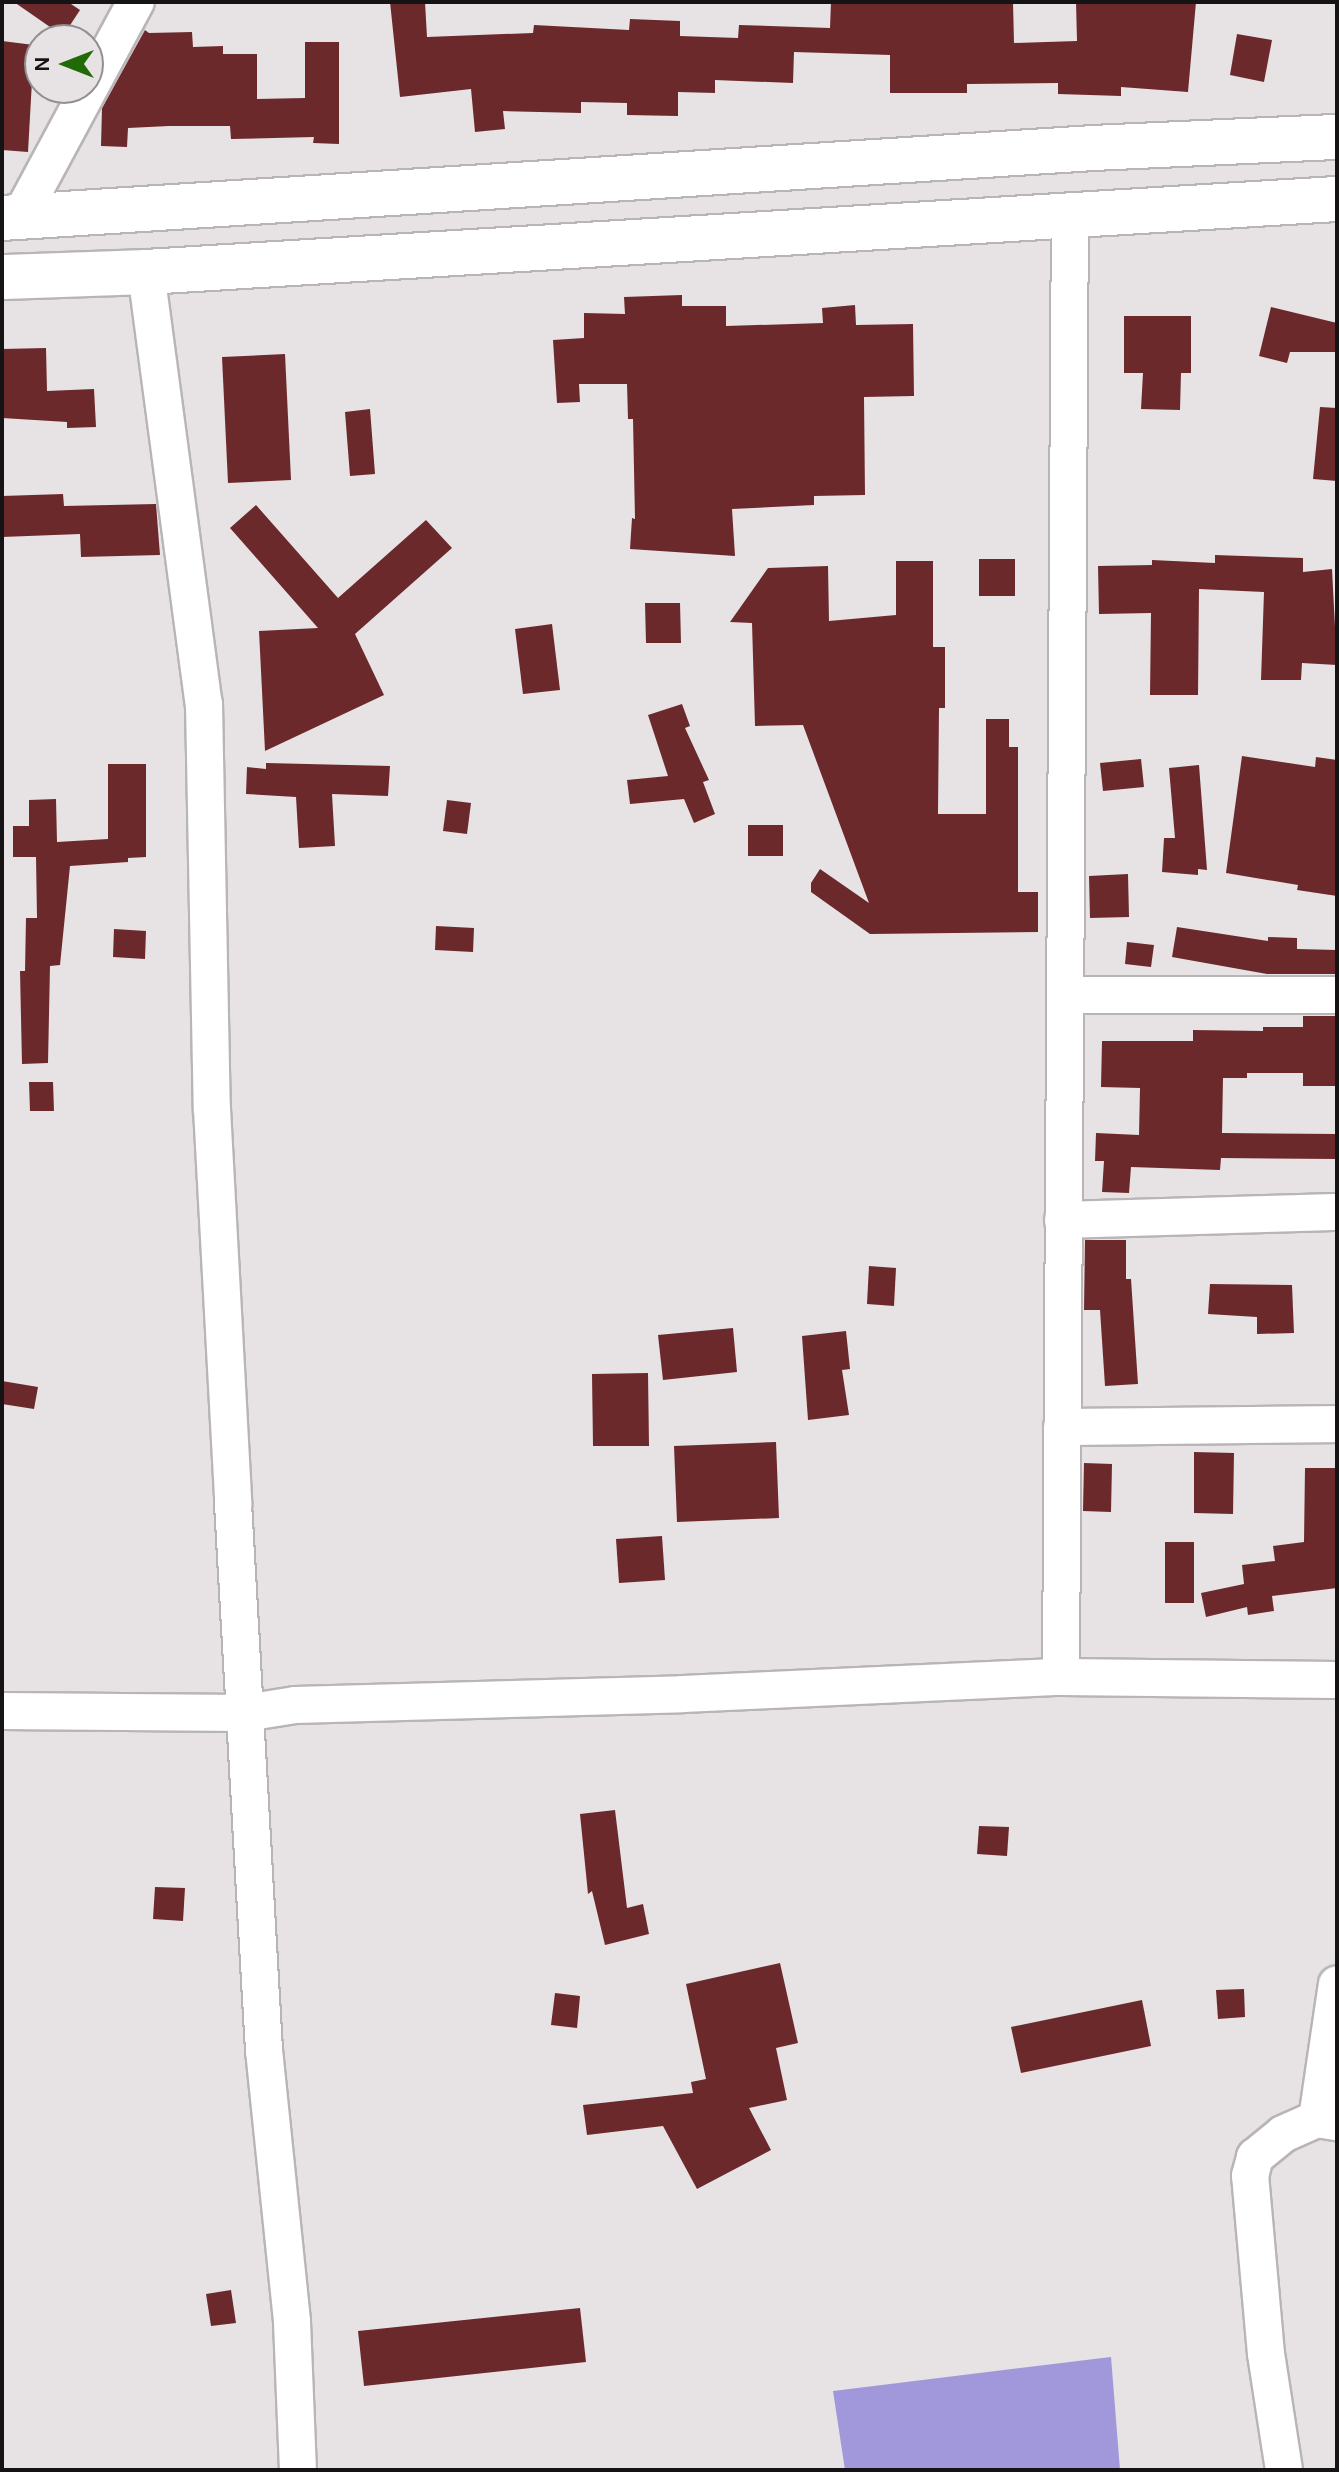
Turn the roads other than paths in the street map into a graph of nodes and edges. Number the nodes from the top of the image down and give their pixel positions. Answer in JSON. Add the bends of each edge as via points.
{"nodes":[{"id":1,"x":136,"y":2,"type":"edge"},
{"id":2,"x":1337,"y":137,"type":"edge"},
{"id":3,"x":1337,"y":199,"type":"edge"},
{"id":4,"x":1070,"y":212,"type":"junction"},
{"id":5,"x":11,"y":217,"type":"edge"},
{"id":6,"x":146,"y":272,"type":"junction"},
{"id":7,"x":2,"y":277,"type":"edge"},
{"id":8,"x":1065,"y":995,"type":"junction"},
{"id":9,"x":1337,"y":995,"type":"edge"},
{"id":10,"x":1337,"y":1212,"type":"edge"},
{"id":11,"x":1063,"y":1220,"type":"junction"},
{"id":12,"x":1337,"y":1424,"type":"edge"},
{"id":13,"x":1062,"y":1427,"type":"junction"},
{"id":14,"x":1061,"y":1677,"type":"junction"},
{"id":15,"x":1337,"y":1680,"type":"edge"},
{"id":16,"x":2,"y":1711,"type":"edge"},
{"id":17,"x":245,"y":1713,"type":"junction"},
{"id":18,"x":1337,"y":1984,"type":"edge"},
{"id":19,"x":1327,"y":2120,"type":"edge"},
{"id":20,"x":298,"y":2470,"type":"edge"},
{"id":21,"x":1284,"y":2470,"type":"edge"}],
"edges":[{"from":1,"to":5,"type":"street"},
{"from":2,"to":5,"type":"highway"},
{"from":3,"to":4,"type":"highway"},
{"from":4,"to":6,"type":"highway"},
{"from":4,"to":8,"type":"street"},
{"from":6,"to":7,"type":"highway"},
{"from":6,"to":17,"type":"street","via":[[204,704],[212,1109]]},
{"from":8,"to":9,"type":"street"},
{"from":8,"to":11,"type":"street"},
{"from":10,"to":11,"type":"street"},
{"from":11,"to":13,"type":"street"},
{"from":12,"to":13,"type":"street"},
{"from":13,"to":14,"type":"street"},
{"from":14,"to":15,"type":"street"},
{"from":14,"to":17,"type":"street","via":[[295,1705]]},
{"from":16,"to":17,"type":"street"},
{"from":17,"to":20,"type":"street","via":[[264,2050],[292,2322]]},
{"from":18,"to":19,"type":"street"},
{"from":19,"to":21,"type":"street","via":[[1283,2134],[1255,2157],[1250,2176],[1266,2354]]}]}
